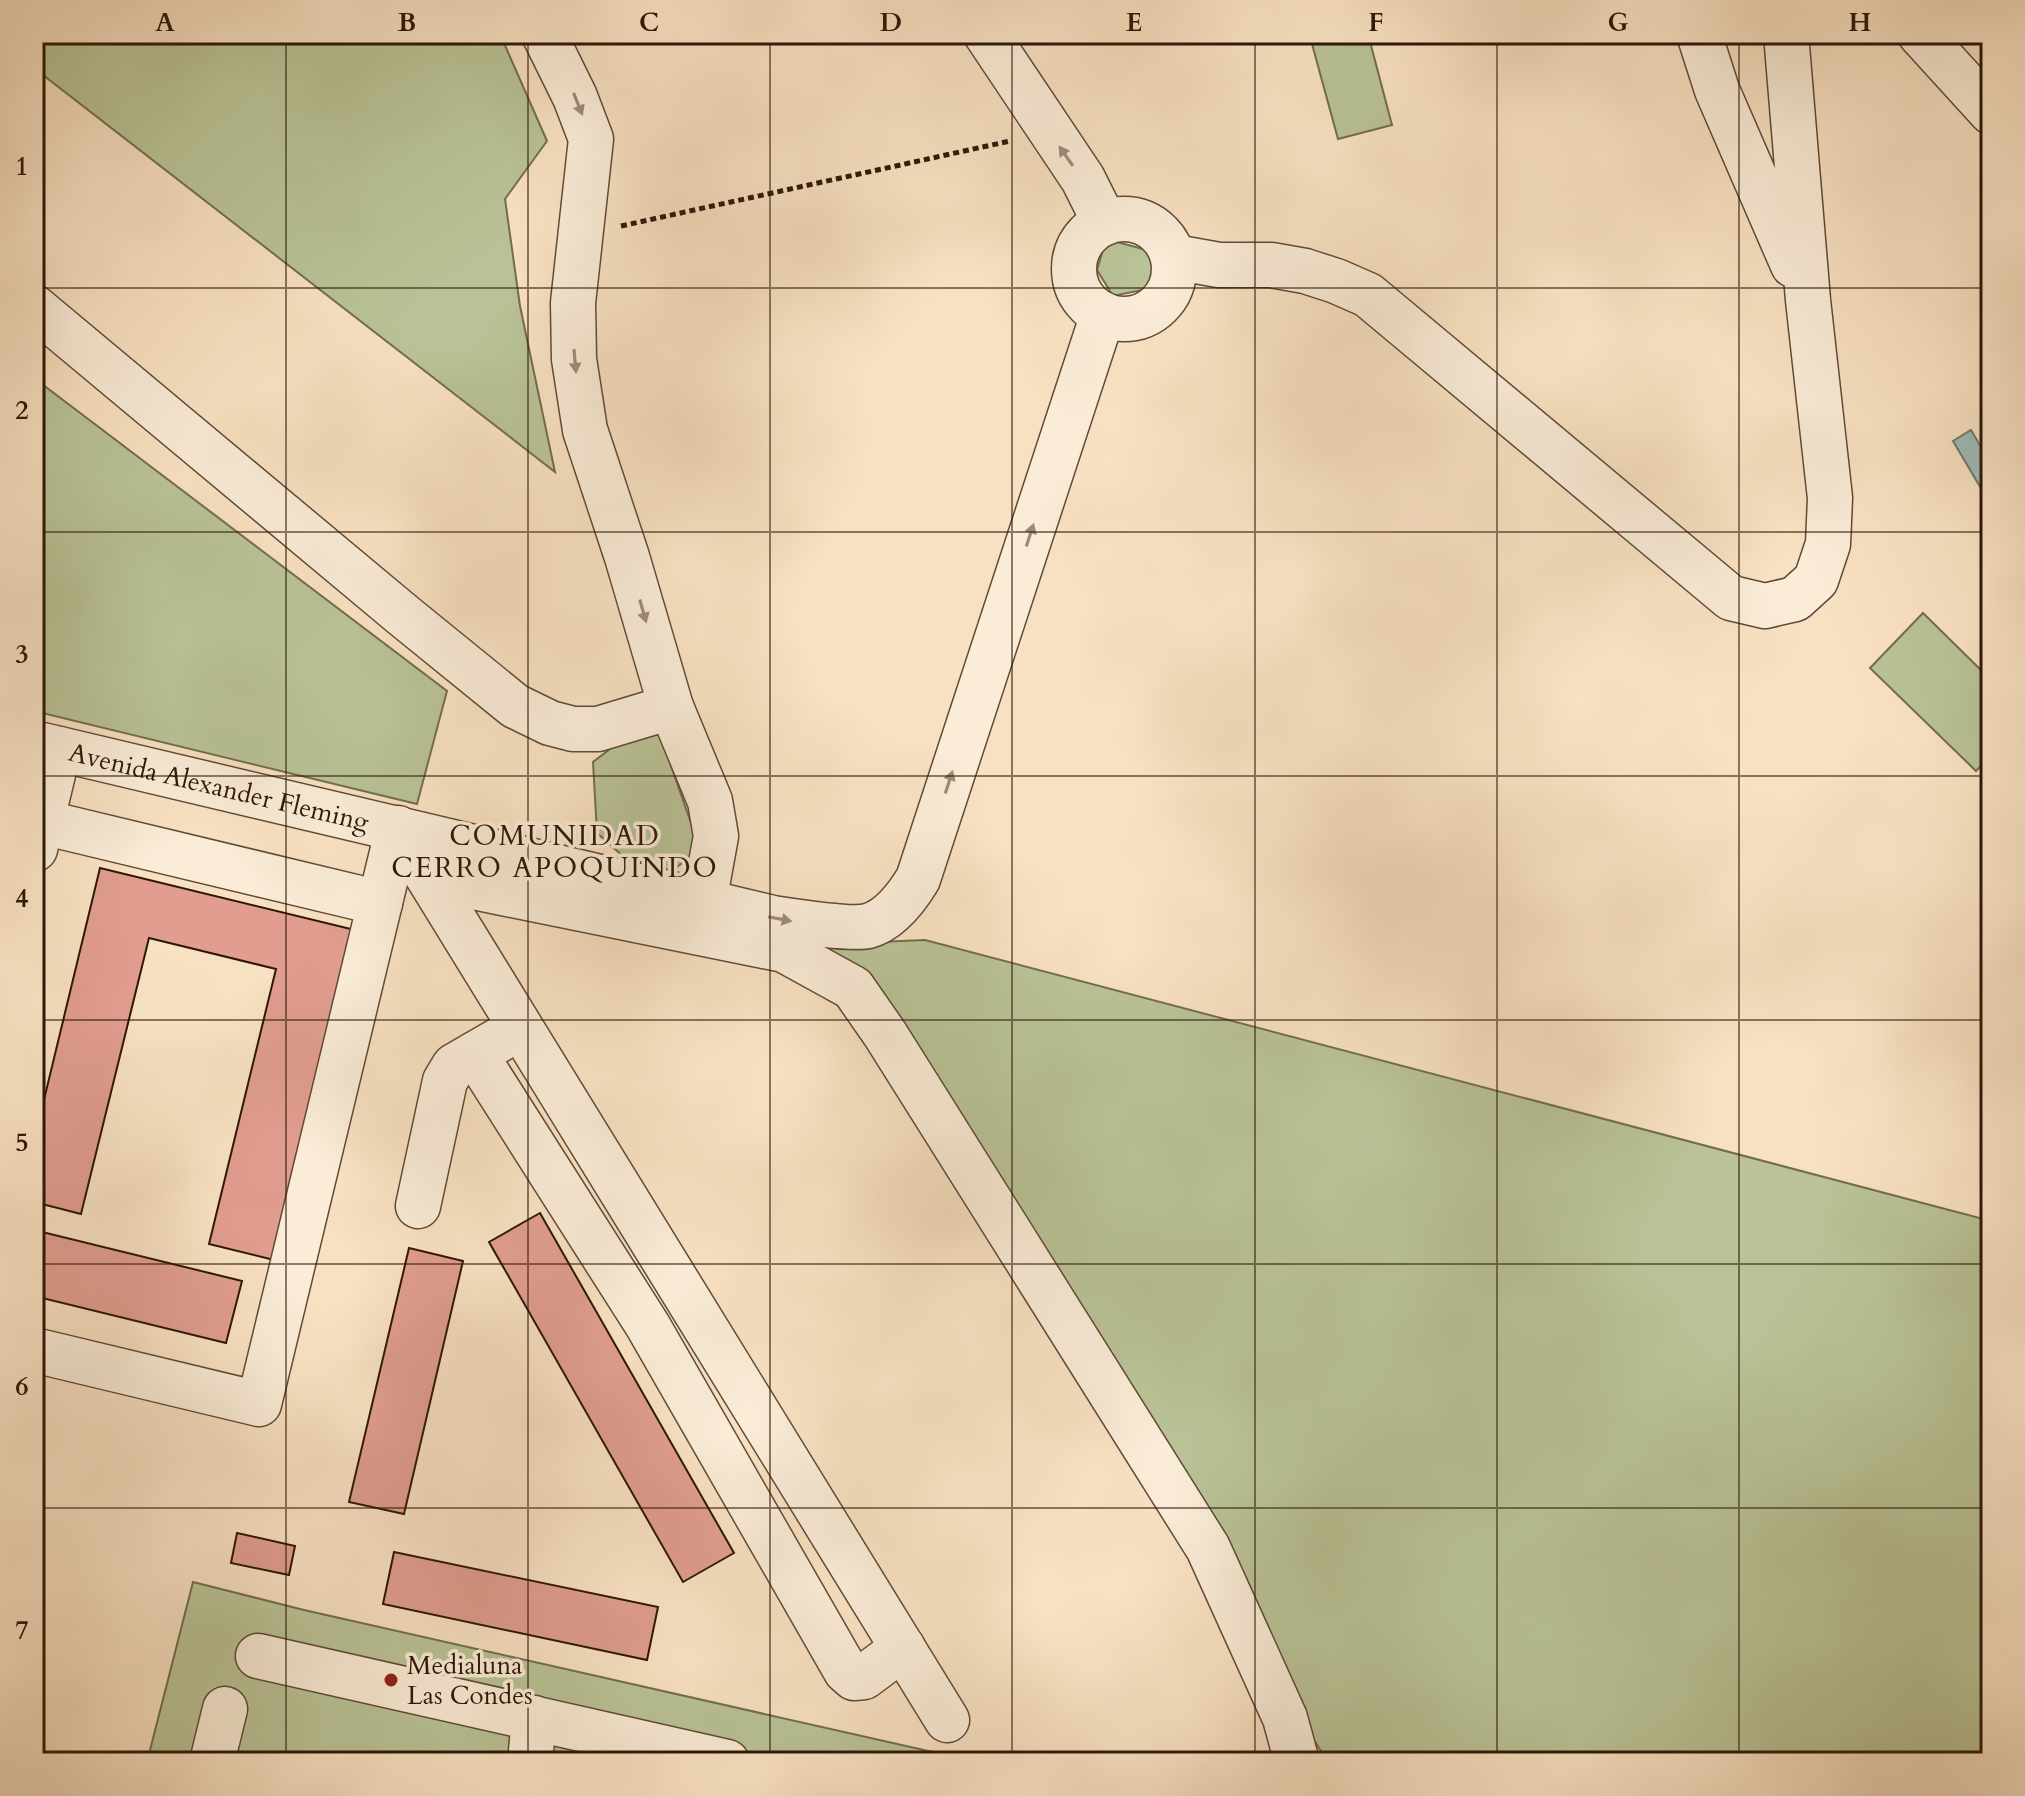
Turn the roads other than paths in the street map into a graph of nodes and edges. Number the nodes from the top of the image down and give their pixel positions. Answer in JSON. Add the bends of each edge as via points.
{"nodes":[{"id":1,"x":544,"y":34,"type":"edge"},
{"id":2,"x":986,"y":34,"type":"edge"},
{"id":3,"x":1699,"y":34,"type":"edge"},
{"id":4,"x":1786,"y":34,"type":"edge"},
{"id":5,"x":1920,"y":34,"type":"edge"},
{"id":6,"x":1991,"y":112,"type":"edge"},
{"id":7,"x":1105,"y":223,"type":"junction"},
{"id":8,"x":1174,"y":257,"type":"junction"},
{"id":9,"x":1808,"y":300,"type":"junction"},
{"id":10,"x":34,"y":307,"type":"edge"},
{"id":11,"x":1103,"y":314,"type":"junction"},
{"id":12,"x":671,"y":707,"type":"junction"},
{"id":13,"x":46,"y":746,"type":"edge"},
{"id":14,"x":398,"y":828,"type":"junction"},
{"id":15,"x":36,"y":831,"type":"edge"},
{"id":16,"x":429,"y":878,"type":"junction"},
{"id":17,"x":704,"y":902,"type":"junction"},
{"id":18,"x":380,"y":903,"type":"junction"},
{"id":19,"x":520,"y":1027,"type":"junction"},
{"id":20,"x":475,"y":1054,"type":"junction"},
{"id":21,"x":418,"y":1206,"type":"dead end"},
{"id":22,"x":34,"y":1350,"type":"edge"},
{"id":23,"x":903,"y":1648,"type":"junction"},
{"id":24,"x":258,"y":1656,"type":"dead end"},
{"id":25,"x":225,"y":1709,"type":"dead end"},
{"id":26,"x":534,"y":1718,"type":"junction"},
{"id":27,"x":947,"y":1720,"type":"dead end"},
{"id":28,"x":212,"y":1762,"type":"edge"},
{"id":29,"x":530,"y":1762,"type":"edge"},
{"id":30,"x":727,"y":1762,"type":"edge"},
{"id":31,"x":1297,"y":1762,"type":"edge"}],
"edges":[{"from":1,"to":12,"type":"street","one_way":true,"via":[[591,139],[573,303],[574,359],[585,430]]},
{"from":7,"to":2,"type":"street","one_way":true,"via":[[1083,179]]},
{"from":3,"to":9,"type":"street","via":[[1717,90]]},
{"from":4,"to":9,"type":"street"},
{"from":5,"to":6,"type":"street"},
{"from":7,"to":8,"type":"street","via":[[1143,223],[1167,241]]},
{"from":7,"to":11,"type":"street","via":[[1081,242],[1074,273],[1078,291]]},
{"from":8,"to":9,"type":"street","via":[[1305,271],[1368,295],[1731,598],[1765,606],[1795,599],[1816,580],[1828,544],[1830,498]]},
{"from":8,"to":11,"type":"street","via":[[1175,275],[1158,307],[1122,320]]},
{"from":10,"to":12,"type":"street","via":[[515,706],[573,729],[598,729]]},
{"from":17,"to":11,"type":"street","name":"Avenida Alexander Fleming","one_way":true,"via":[[802,923],[867,926],[907,896],[926,857]]},
{"from":12,"to":17,"type":"street","via":[[716,836]]},
{"from":13,"to":14,"type":"street","name":"Avenida Alexander Fleming"},
{"from":13,"to":15,"type":"street"},
{"from":14,"to":16,"type":"street"},
{"from":14,"to":17,"type":"street","name":"Avenida Alexander Fleming"},
{"from":14,"to":18,"type":"street"},
{"from":15,"to":18,"type":"street"},
{"from":16,"to":19,"type":"street"},
{"from":16,"to":31,"type":"street","via":[[784,950],[853,988],[1208,1548],[1285,1718]]},
{"from":18,"to":22,"type":"street","via":[[259,1404]]},
{"from":19,"to":20,"type":"street"},
{"from":19,"to":23,"type":"street"},
{"from":20,"to":21,"type":"street","via":[[454,1066],[445,1081]]},
{"from":20,"to":23,"type":"street","via":[[648,1326],[846,1671],[854,1678],[864,1677]]},
{"from":23,"to":27,"type":"street"},
{"from":24,"to":26,"type":"street"},
{"from":25,"to":28,"type":"street"},
{"from":26,"to":29,"type":"street"},
{"from":26,"to":30,"type":"street"}]}
